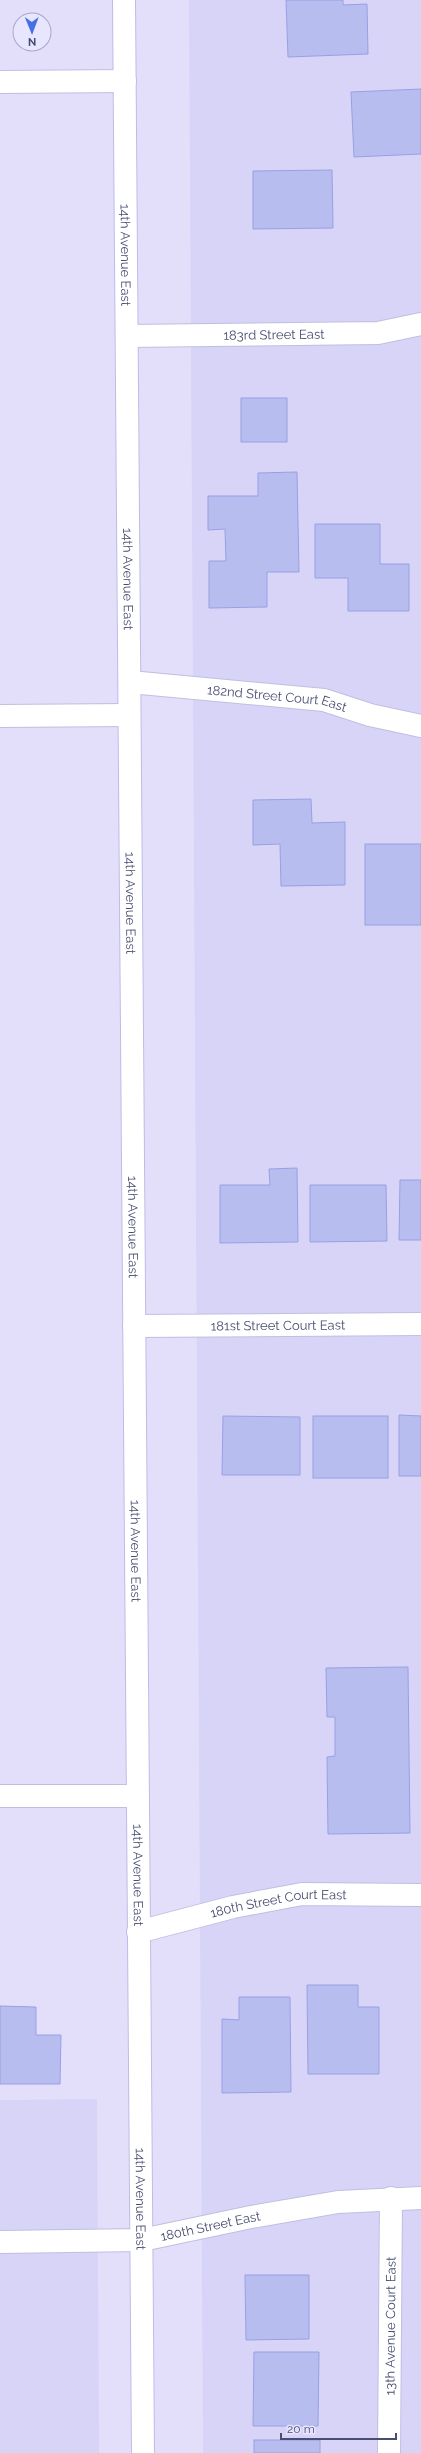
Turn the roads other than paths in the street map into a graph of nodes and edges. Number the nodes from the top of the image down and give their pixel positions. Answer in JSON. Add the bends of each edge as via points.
{"nodes":[{"id":1,"x":124,"y":0,"type":"edge"},
{"id":2,"x":124,"y":81,"type":"junction"},
{"id":3,"x":0,"y":82,"type":"edge"},
{"id":4,"x":421,"y":324,"type":"edge"},
{"id":5,"x":127,"y":336,"type":"junction"},
{"id":6,"x":130,"y":682,"type":"junction"},
{"id":7,"x":130,"y":715,"type":"junction"},
{"id":8,"x":0,"y":716,"type":"edge"},
{"id":9,"x":421,"y":726,"type":"edge"},
{"id":10,"x":421,"y":1324,"type":"edge"},
{"id":11,"x":134,"y":1326,"type":"junction"},
{"id":12,"x":0,"y":1796,"type":"edge"},
{"id":13,"x":138,"y":1796,"type":"junction"},
{"id":14,"x":421,"y":1895,"type":"edge"},
{"id":15,"x":138,"y":1932,"type":"junction"},
{"id":16,"x":391,"y":2198,"type":"junction"},
{"id":17,"x":421,"y":2198,"type":"edge"},
{"id":18,"x":142,"y":2240,"type":"junction"},
{"id":19,"x":0,"y":2242,"type":"edge"},
{"id":20,"x":143,"y":2453,"type":"edge"},
{"id":21,"x":389,"y":2453,"type":"edge"}],
"edges":[{"from":1,"to":2,"type":"street","name":"14th Avenue East"},
{"from":2,"to":3,"type":"street"},
{"from":2,"to":5,"type":"street","name":"14th Avenue East"},
{"from":4,"to":5,"type":"street","name":"183rd Street East","via":[[378,333]]},
{"from":5,"to":6,"type":"street","name":"14th Avenue East"},
{"from":6,"to":7,"type":"street","name":"14th Avenue East"},
{"from":6,"to":9,"type":"street","name":"182nd Street Court East","via":[[324,700],[370,715]]},
{"from":7,"to":8,"type":"street"},
{"from":7,"to":11,"type":"street","name":"14th Avenue East"},
{"from":10,"to":11,"type":"street","name":"181st Street Court East"},
{"from":11,"to":13,"type":"street","name":"14th Avenue East"},
{"from":12,"to":13,"type":"street"},
{"from":13,"to":15,"type":"street","name":"14th Avenue East"},
{"from":14,"to":15,"type":"street","name":"180th Street Court East","via":[[302,1894],[233,1907]]},
{"from":15,"to":18,"type":"street","name":"14th Avenue East"},
{"from":16,"to":17,"type":"street","name":"180th Street East"},
{"from":16,"to":18,"type":"street","name":"180th Street East","via":[[338,2202],[251,2216]]},
{"from":16,"to":21,"type":"street","name":"13th Avenue Court East"},
{"from":18,"to":19,"type":"street","name":"180th Street East"},
{"from":18,"to":20,"type":"street","name":"14th Avenue East"}]}
